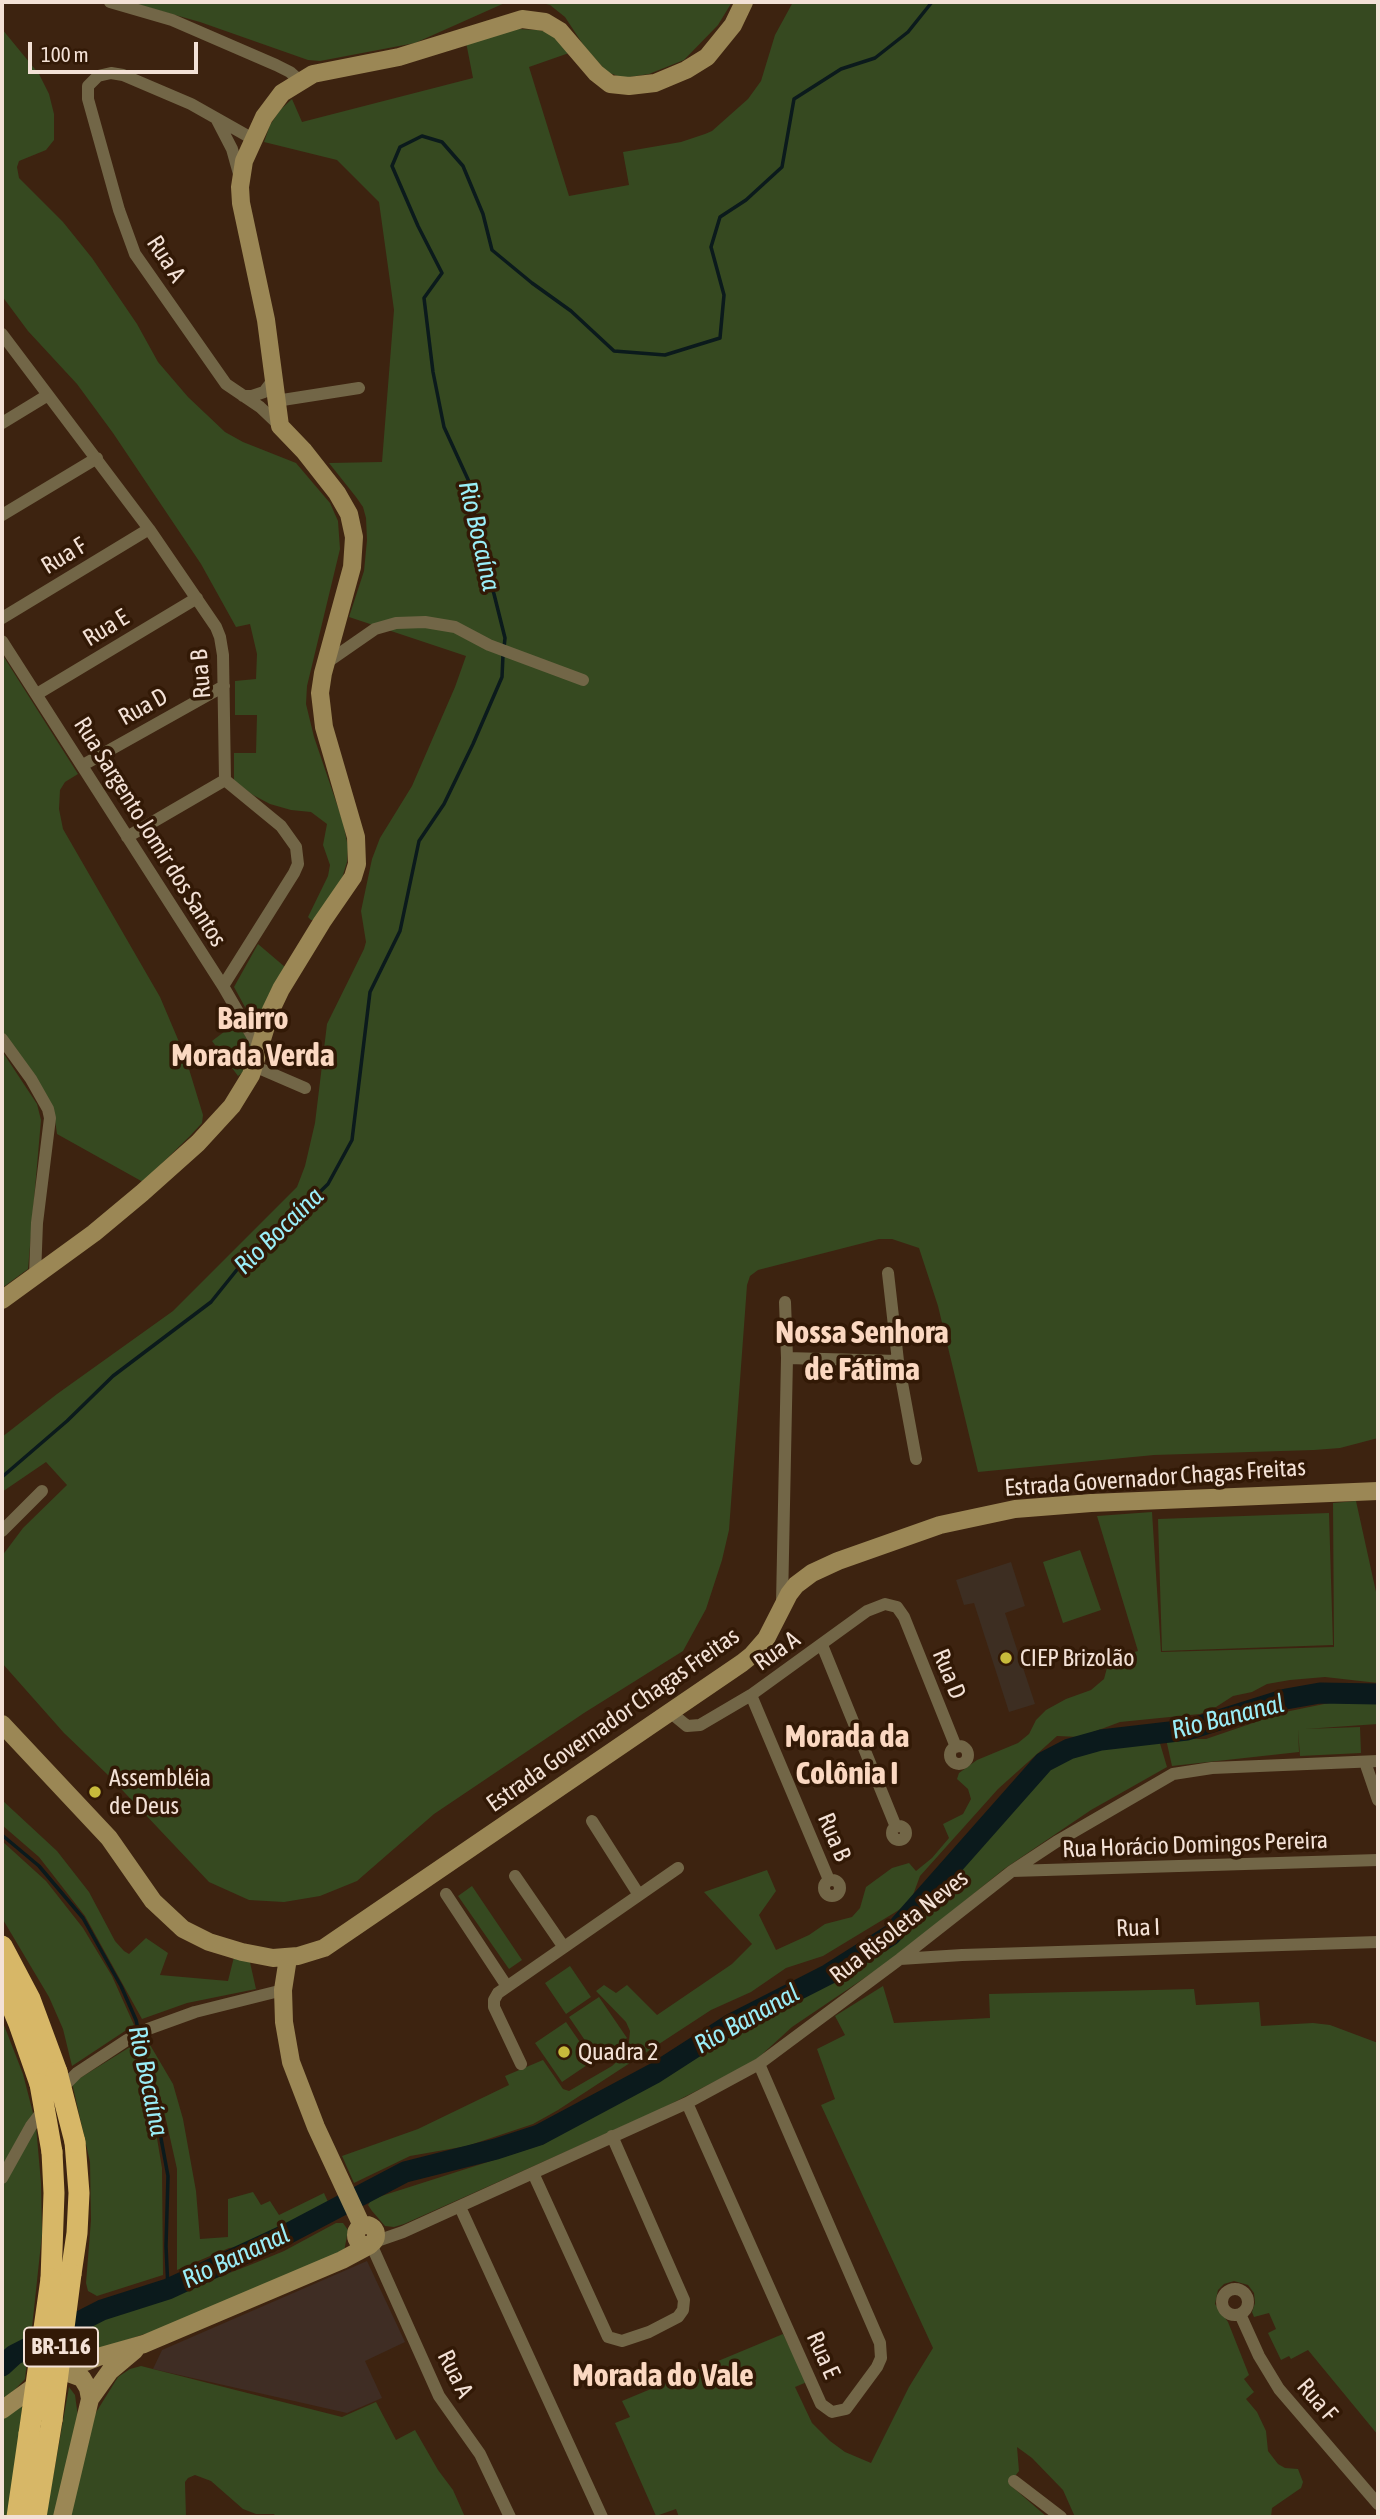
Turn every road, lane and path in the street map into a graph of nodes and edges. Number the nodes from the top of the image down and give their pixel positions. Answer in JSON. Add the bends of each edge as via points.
{"nodes":[{"id":1,"x":110,"y":2,"type":"edge"},
{"id":2,"x":744,"y":2,"type":"edge"},
{"id":3,"x":300,"y":81,"type":"junction"},
{"id":4,"x":217,"y":119,"type":"junction"},
{"id":5,"x":253,"y":139,"type":"junction"},
{"id":6,"x":240,"y":187,"type":"junction"},
{"id":7,"x":2,"y":334,"type":"edge"},
{"id":8,"x":273,"y":380,"type":"junction"},
{"id":9,"x":359,"y":388,"type":"dead end"},
{"id":10,"x":48,"y":396,"type":"junction"},
{"id":11,"x":242,"y":396,"type":"junction"},
{"id":12,"x":276,"y":401,"type":"junction"},
{"id":13,"x":2,"y":423,"type":"edge"},
{"id":14,"x":280,"y":426,"type":"junction"},
{"id":15,"x":97,"y":458,"type":"junction"},
{"id":16,"x":2,"y":515,"type":"edge"},
{"id":17,"x":149,"y":529,"type":"junction"},
{"id":18,"x":197,"y":598,"type":"junction"},
{"id":19,"x":2,"y":618,"type":"edge"},
{"id":20,"x":2,"y":641,"type":"edge"},
{"id":21,"x":326,"y":663,"type":"junction"},
{"id":22,"x":583,"y":680,"type":"dead end"},
{"id":23,"x":224,"y":686,"type":"junction"},
{"id":24,"x":37,"y":694,"type":"junction"},
{"id":25,"x":83,"y":765,"type":"junction"},
{"id":26,"x":225,"y":780,"type":"junction"},
{"id":27,"x":127,"y":837,"type":"junction"},
{"id":28,"x":223,"y":986,"type":"junction"},
{"id":29,"x":2,"y":1039,"type":"edge"},
{"id":30,"x":258,"y":1048,"type":"junction"},
{"id":31,"x":254,"y":1066,"type":"junction"},
{"id":32,"x":304,"y":1088,"type":"dead end"},
{"id":33,"x":888,"y":1273,"type":"dead end"},
{"id":34,"x":35,"y":1275,"type":"junction"},
{"id":35,"x":2,"y":1300,"type":"edge"},
{"id":36,"x":785,"y":1302,"type":"dead end"},
{"id":37,"x":787,"y":1358,"type":"junction"},
{"id":38,"x":898,"y":1362,"type":"junction"},
{"id":39,"x":916,"y":1458,"type":"dead end"},
{"id":40,"x":1378,"y":1490,"type":"edge"},
{"id":41,"x":42,"y":1491,"type":"dead end"},
{"id":42,"x":2,"y":1531,"type":"edge"},
{"id":43,"x":782,"y":1607,"type":"junction"},
{"id":44,"x":904,"y":1617,"type":"joint"},
{"id":45,"x":822,"y":1645,"type":"junction"},
{"id":46,"x":751,"y":1695,"type":"junction"},
{"id":47,"x":670,"y":1712,"type":"junction"},
{"id":48,"x":2,"y":1724,"type":"edge"},
{"id":49,"x":956,"y":1747,"type":"dead end"},
{"id":50,"x":1372,"y":1761,"type":"edge"},
{"id":51,"x":1378,"y":1800,"type":"edge"},
{"id":52,"x":592,"y":1821,"type":"dead end"},
{"id":53,"x":896,"y":1827,"type":"dead end"},
{"id":54,"x":1378,"y":1860,"type":"edge"},
{"id":55,"x":678,"y":1868,"type":"dead end"},
{"id":56,"x":1012,"y":1871,"type":"junction"},
{"id":57,"x":515,"y":1876,"type":"dead end"},
{"id":58,"x":829,"y":1880,"type":"dead end"},
{"id":59,"x":440,"y":1886,"type":"junction"},
{"id":60,"x":639,"y":1895,"type":"junction"},
{"id":61,"x":1378,"y":1942,"type":"edge"},
{"id":62,"x":2,"y":1946,"type":"edge"},
{"id":63,"x":564,"y":1946,"type":"junction"},
{"id":64,"x":288,"y":1958,"type":"junction"},
{"id":65,"x":900,"y":1959,"type":"junction"},
{"id":66,"x":2,"y":1983,"type":"edge"},
{"id":67,"x":506,"y":1985,"type":"junction"},
{"id":68,"x":283,"y":1990,"type":"junction"},
{"id":69,"x":521,"y":2064,"type":"dead end"},
{"id":70,"x":758,"y":2064,"type":"junction"},
{"id":71,"x":48,"y":2078,"type":"junction"},
{"id":72,"x":687,"y":2103,"type":"junction"},
{"id":73,"x":612,"y":2136,"type":"junction"},
{"id":74,"x":533,"y":2173,"type":"junction"},
{"id":75,"x":2,"y":2178,"type":"edge"},
{"id":76,"x":460,"y":2207,"type":"junction"},
{"id":77,"x":367,"y":2236,"type":"junction"},
{"id":78,"x":61,"y":2277,"type":"junction"},
{"id":79,"x":1240,"y":2314,"type":"dead end"},
{"id":80,"x":144,"y":2344,"type":"junction"},
{"id":81,"x":62,"y":2371,"type":"junction"},
{"id":82,"x":90,"y":2399,"type":"junction"},
{"id":83,"x":2,"y":2410,"type":"edge"},
{"id":84,"x":1014,"y":2482,"type":"dead end"},
{"id":85,"x":1378,"y":2504,"type":"edge"},
{"id":86,"x":17,"y":2517,"type":"edge"},
{"id":87,"x":36,"y":2517,"type":"edge"},
{"id":88,"x":62,"y":2517,"type":"edge"},
{"id":89,"x":510,"y":2517,"type":"edge"},
{"id":90,"x":603,"y":2517,"type":"edge"},
{"id":91,"x":1061,"y":2517,"type":"edge"}],
"edges":[{"from":1,"to":3,"type":"street","via":[[172,20],[276,65]]},
{"from":2,"to":3,"type":"main road","via":[[733,25],[707,57],[671,77],[641,85],[607,83],[560,31],[530,18]]},
{"from":3,"to":5,"type":"main road","via":[[274,102]]},
{"from":4,"to":5,"type":"street"},
{"from":4,"to":6,"type":"street","via":[[236,160]]},
{"from":4,"to":11,"type":"street","name":"Rua A","via":[[123,75],[106,73],[88,86],[119,210],[135,254],[221,378]]},
{"from":5,"to":6,"type":"main road"},
{"from":6,"to":8,"type":"main road"},
{"from":7,"to":10,"type":"street","name":"Rua B"},
{"from":8,"to":11,"type":"street","via":[[264,392]]},
{"from":8,"to":12,"type":"main road"},
{"from":9,"to":12,"type":"street"},
{"from":10,"to":13,"type":"street"},
{"from":10,"to":15,"type":"street","name":"Rua B"},
{"from":11,"to":14,"type":"street","name":"Rua A"},
{"from":12,"to":14,"type":"main road"},
{"from":14,"to":21,"type":"main road","via":[[337,493],[352,525],[352,567]]},
{"from":15,"to":16,"type":"street"},
{"from":15,"to":17,"type":"street","name":"Rua B"},
{"from":17,"to":18,"type":"street","name":"Rua B"},
{"from":17,"to":19,"type":"street","name":"Rua F"},
{"from":18,"to":23,"type":"street","name":"Rua B","via":[[220,636]]},
{"from":18,"to":24,"type":"street","name":"Rua E"},
{"from":20,"to":24,"type":"street","name":"Rua Sargento Jomir dos Santos"},
{"from":21,"to":22,"type":"street","via":[[375,629],[425,622],[447,625]]},
{"from":21,"to":30,"type":"main road","via":[[321,716],[354,827],[357,864],[351,881],[281,989]]},
{"from":23,"to":25,"type":"street","name":"Rua D"},
{"from":23,"to":26,"type":"street","name":"Rua B"},
{"from":24,"to":25,"type":"street","name":"Rua Sargento Jomir dos Santos"},
{"from":25,"to":27,"type":"street","name":"Rua Sargento Jomir dos Santos"},
{"from":26,"to":27,"type":"street"},
{"from":26,"to":28,"type":"street","via":[[287,832],[298,858],[295,873]]},
{"from":27,"to":28,"type":"street","name":"Rua Sargento Jomir dos Santos"},
{"from":28,"to":30,"type":"street","name":"Rua Sargento Jomir dos Santos"},
{"from":29,"to":34,"type":"street","via":[[31,1079],[50,1118]]},
{"from":30,"to":31,"type":"main road"},
{"from":31,"to":32,"type":"street"},
{"from":31,"to":34,"type":"main road","via":[[237,1099],[198,1143],[94,1233]]},
{"from":33,"to":38,"type":"street"},
{"from":34,"to":35,"type":"main road"},
{"from":36,"to":37,"type":"street"},
{"from":37,"to":38,"type":"street"},
{"from":37,"to":43,"type":"street"},
{"from":38,"to":39,"type":"street"},
{"from":40,"to":43,"type":"main road","name":"Estrada Governador Chagas Freitas","via":[[1053,1506],[983,1515],[940,1525],[822,1568],[796,1585]]},
{"from":41,"to":42,"type":"street"},
{"from":43,"to":47,"type":"main road","name":"Estrada Governador Chagas Freitas","via":[[752,1655]]},
{"from":44,"to":45,"type":"street","name":"Rua A","via":[[897,1607],[879,1605]]},
{"from":44,"to":49,"type":"street","name":"Rua D"},
{"from":45,"to":46,"type":"street","name":"Rua A"},
{"from":45,"to":53,"type":"street"},
{"from":46,"to":47,"type":"street","name":"Rua A","via":[[696,1726],[684,1724]]},
{"from":46,"to":58,"type":"street","name":"Rua B"},
{"from":47,"to":59,"type":"main road","name":"Estrada Governador Chagas Freitas"},
{"from":48,"to":64,"type":"main road","name":"Estrada Governador Chagas Freitas","via":[[109,1838],[172,1920],[221,1947]]},
{"from":50,"to":51,"type":"street"},
{"from":50,"to":56,"type":"street","name":"Rua Risoleta Neves","via":[[1173,1774]]},
{"from":52,"to":60,"type":"street"},
{"from":54,"to":56,"type":"street","name":"Rua Horácio Domingos Pereira"},
{"from":55,"to":60,"type":"street"},
{"from":56,"to":65,"type":"street","name":"Rua Risoleta Neves"},
{"from":57,"to":63,"type":"street"},
{"from":59,"to":64,"type":"main road","name":"Estrada Governador Chagas Freitas","via":[[324,1948]]},
{"from":59,"to":67,"type":"street"},
{"from":60,"to":63,"type":"street"},
{"from":61,"to":65,"type":"street","name":"Rua I"},
{"from":62,"to":71,"type":"highway","number":"BR-116","via":[[30,1999]]},
{"from":63,"to":67,"type":"street"},
{"from":64,"to":68,"type":"main road"},
{"from":65,"to":70,"type":"street","name":"Rua Risoleta Neves"},
{"from":66,"to":71,"type":"highway","number":"BR-116"},
{"from":67,"to":69,"type":"street","via":[[494,2004]]},
{"from":68,"to":75,"type":"street","via":[[195,2012],[127,2040],[53,2096]]},
{"from":68,"to":77,"type":"main road","via":[[291,2062]]},
{"from":70,"to":72,"type":"street","name":"Rua Risoleta Neves"},
{"from":70,"to":72,"type":"street","name":"Rua E","via":[[880,2343],[877,2367],[846,2409],[832,2412],[821,2403]]},
{"from":71,"to":78,"type":"highway","number":"BR-116","bridge":true},
{"from":71,"to":78,"type":"highway","number":"BR-116","bridge":true,"via":[[75,2142],[79,2193],[77,2233]]},
{"from":72,"to":73,"type":"street","name":"Rua Risoleta Neves"},
{"from":73,"to":74,"type":"street","name":"Rua Risoleta Neves"},
{"from":73,"to":74,"type":"street","via":[[684,2300],[681,2314],[661,2326],[628,2340],[608,2337]]},
{"from":74,"to":76,"type":"street","name":"Rua Risoleta Neves"},
{"from":76,"to":77,"type":"street","name":"Rua Risoleta Neves","via":[[403,2232]]},
{"from":76,"to":90,"type":"street"},
{"from":77,"to":80,"type":"main road","name":"Rua Risoleta Neves","via":[[342,2260]]},
{"from":77,"to":89,"type":"street","name":"Rua A","via":[[439,2396],[481,2454]]},
{"from":78,"to":86,"type":"highway","number":"BR-116","bridge":true},
{"from":78,"to":87,"type":"highway","number":"BR-116","bridge":true,"via":[[52,2420]]},
{"from":79,"to":85,"type":"street","name":"Rua F","via":[[1279,2389]]},
{"from":80,"to":81,"type":"main road","name":"Rua Risoleta Neves"},
{"from":80,"to":82,"type":"main road","via":[[117,2365]]},
{"from":81,"to":82,"type":"main road","via":[[82,2378]]},
{"from":81,"to":83,"type":"main road","name":"Rua Risoleta Neves"},
{"from":82,"to":88,"type":"main road"},
{"from":84,"to":91,"type":"street"}]}
